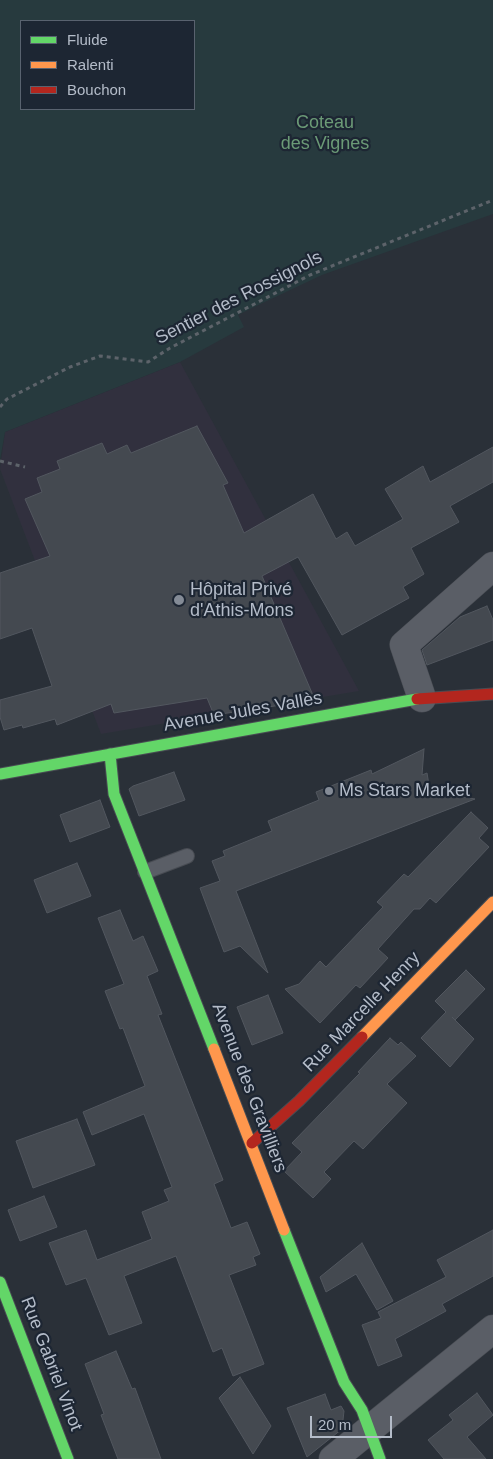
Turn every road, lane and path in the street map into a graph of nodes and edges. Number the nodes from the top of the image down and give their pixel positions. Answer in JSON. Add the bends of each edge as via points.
{"nodes":[{"id":1,"x":493,"y":200,"type":"edge"},
{"id":2,"x":0,"y":407,"type":"edge"},
{"id":3,"x":0,"y":461,"type":"edge"},
{"id":4,"x":26,"y":467,"type":"dead end"},
{"id":5,"x":493,"y":566,"type":"edge"},
{"id":6,"x":493,"y":694,"type":"edge"},
{"id":7,"x":422,"y":698,"type":"junction"},
{"id":8,"x":110,"y":754,"type":"junction"},
{"id":9,"x":0,"y":774,"type":"edge"},
{"id":10,"x":187,"y":856,"type":"dead end"},
{"id":11,"x":145,"y":872,"type":"junction"},
{"id":12,"x":493,"y":902,"type":"edge"},
{"id":13,"x":252,"y":1143,"type":"junction"},
{"id":14,"x":0,"y":1282,"type":"edge"},
{"id":15,"x":493,"y":1329,"type":"edge"},
{"id":16,"x":370,"y":1429,"type":"junction"},
{"id":17,"x":68,"y":1459,"type":"edge"},
{"id":18,"x":334,"y":1459,"type":"edge"},
{"id":19,"x":380,"y":1459,"type":"edge"}],
"edges":[{"from":1,"to":2,"type":"path","name":"Sentier des Rossignols","via":[[310,274],[148,362],[100,356],[70,367],[7,399]]},
{"from":3,"to":4,"type":"path"},
{"from":5,"to":7,"type":"street","via":[[404,645]]},
{"from":6,"to":7,"type":"street","name":"Avenue Jules Vallès"},
{"from":7,"to":8,"type":"street","name":"Avenue Jules Vallès"},
{"from":8,"to":9,"type":"street","name":"Avenue Jules Vallès"},
{"from":8,"to":11,"type":"street","name":"Avenue des Gravilliers","via":[[114,794]]},
{"from":10,"to":11,"type":"lane"},
{"from":11,"to":13,"type":"street","name":"Avenue des Gravilliers"},
{"from":12,"to":13,"type":"street","name":"Rue Marcelle Henry","via":[[299,1101]]},
{"from":13,"to":16,"type":"street","name":"Avenue des Gravilliers","via":[[344,1382]]},
{"from":14,"to":17,"type":"street","name":"Rue Gabriel Vinot"},
{"from":15,"to":16,"type":"street"},
{"from":16,"to":18,"type":"street"},
{"from":16,"to":19,"type":"street","name":"Avenue des Gravilliers"}]}
